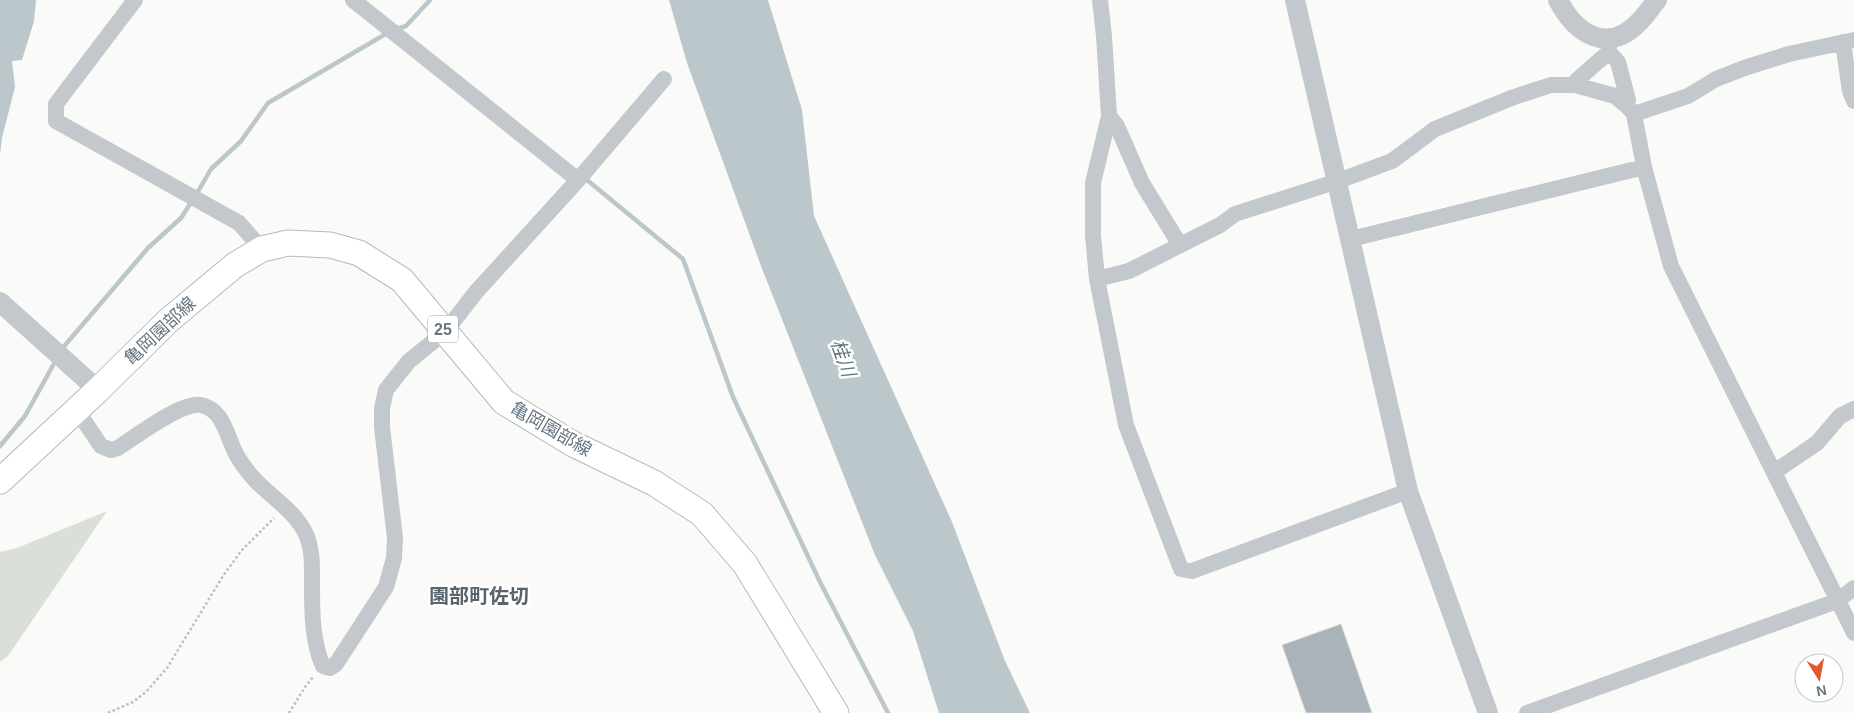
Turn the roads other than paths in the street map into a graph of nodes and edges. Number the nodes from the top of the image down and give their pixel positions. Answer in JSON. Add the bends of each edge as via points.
{"nodes":[{"id":1,"x":135,"y":0,"type":"edge"},
{"id":2,"x":353,"y":0,"type":"edge"},
{"id":3,"x":1100,"y":0,"type":"edge"},
{"id":4,"x":1295,"y":0,"type":"edge"},
{"id":5,"x":1558,"y":0,"type":"edge"},
{"id":6,"x":1657,"y":0,"type":"edge"},
{"id":7,"x":1850,"y":37,"type":"edge"},
{"id":8,"x":1609,"y":46,"type":"junction"},
{"id":9,"x":664,"y":79,"type":"dead end"},
{"id":10,"x":1575,"y":85,"type":"junction"},
{"id":11,"x":1854,"y":101,"type":"edge"},
{"id":12,"x":1631,"y":110,"type":"junction"},
{"id":13,"x":1109,"y":116,"type":"junction"},
{"id":14,"x":1644,"y":167,"type":"junction"},
{"id":15,"x":578,"y":180,"type":"junction"},
{"id":16,"x":1338,"y":181,"type":"junction"},
{"id":17,"x":1351,"y":239,"type":"junction"},
{"id":18,"x":1180,"y":245,"type":"junction"},
{"id":19,"x":262,"y":249,"type":"junction"},
{"id":20,"x":1096,"y":279,"type":"junction"},
{"id":21,"x":0,"y":302,"type":"edge"},
{"id":22,"x":446,"y":332,"type":"junction"},
{"id":23,"x":98,"y":390,"type":"junction"},
{"id":24,"x":76,"y":409,"type":"junction"},
{"id":25,"x":1854,"y":409,"type":"edge"},
{"id":26,"x":1774,"y":472,"type":"junction"},
{"id":27,"x":0,"y":481,"type":"edge"},
{"id":28,"x":1408,"y":491,"type":"junction"},
{"id":29,"x":1854,"y":588,"type":"edge"},
{"id":30,"x":1837,"y":601,"type":"junction"},
{"id":31,"x":1854,"y":633,"type":"edge"},
{"id":32,"x":836,"y":713,"type":"edge"},
{"id":33,"x":1488,"y":713,"type":"edge"},
{"id":34,"x":1527,"y":713,"type":"edge"}],
"edges":[{"from":1,"to":19,"type":"street","via":[[56,104],[56,121],[240,223]]},
{"from":2,"to":15,"type":"street"},
{"from":3,"to":13,"type":"street"},
{"from":4,"to":16,"type":"street"},
{"from":5,"to":8,"type":"street","via":[[1586,34]]},
{"from":6,"to":8,"type":"street","via":[[1639,23]]},
{"from":7,"to":11,"type":"street","via":[[1850,91]]},
{"from":7,"to":12,"type":"street","via":[[1747,67],[1716,79],[1688,96]]},
{"from":8,"to":10,"type":"street"},
{"from":8,"to":12,"type":"street","via":[[1618,62]]},
{"from":9,"to":15,"type":"street"},
{"from":10,"to":12,"type":"street","via":[[1615,96]]},
{"from":10,"to":16,"type":"street","via":[[1551,85],[1435,129],[1392,161]]},
{"from":12,"to":14,"type":"street"},
{"from":13,"to":18,"type":"street","via":[[1117,126],[1142,183]]},
{"from":13,"to":20,"type":"street","via":[[1093,182]]},
{"from":14,"to":17,"type":"street"},
{"from":14,"to":26,"type":"street","via":[[1671,266]]},
{"from":15,"to":22,"type":"street","via":[[476,292]]},
{"from":16,"to":17,"type":"street"},
{"from":16,"to":18,"type":"street","via":[[1235,214]]},
{"from":17,"to":28,"type":"street"},
{"from":18,"to":20,"type":"street","via":[[1129,271]]},
{"from":19,"to":22,"type":"main road","name":"亀岡園部線","number":"25","via":[[288,243],[330,245],[359,252],[402,280]]},
{"from":19,"to":23,"type":"main road","name":"亀岡園部線","number":"25","via":[[235,265],[168,320]]},
{"from":20,"to":28,"type":"street","via":[[1126,425],[1182,569],[1192,571]]},
{"from":21,"to":23,"type":"street"},
{"from":22,"to":24,"type":"street","via":[[409,361],[386,390],[382,427],[395,538],[394,558],[386,587],[336,664],[330,668],[323,666],[318,655],[309,540],[303,528],[256,482],[237,458],[220,418],[210,408],[199,405],[183,409],[112,450],[101,446]]},
{"from":22,"to":32,"type":"main road","name":"亀岡園部線","number":"25","via":[[504,402],[573,444],[654,483],[702,514],[745,564]]},
{"from":23,"to":24,"type":"main road","name":"亀岡園部線","number":"25"},
{"from":24,"to":27,"type":"main road","name":"亀岡園部線","number":"25"},
{"from":25,"to":26,"type":"street","via":[[1840,416],[1817,443]]},
{"from":26,"to":30,"type":"street"},
{"from":28,"to":33,"type":"street"},
{"from":29,"to":30,"type":"street"},
{"from":30,"to":31,"type":"street"},
{"from":30,"to":34,"type":"street"}]}
